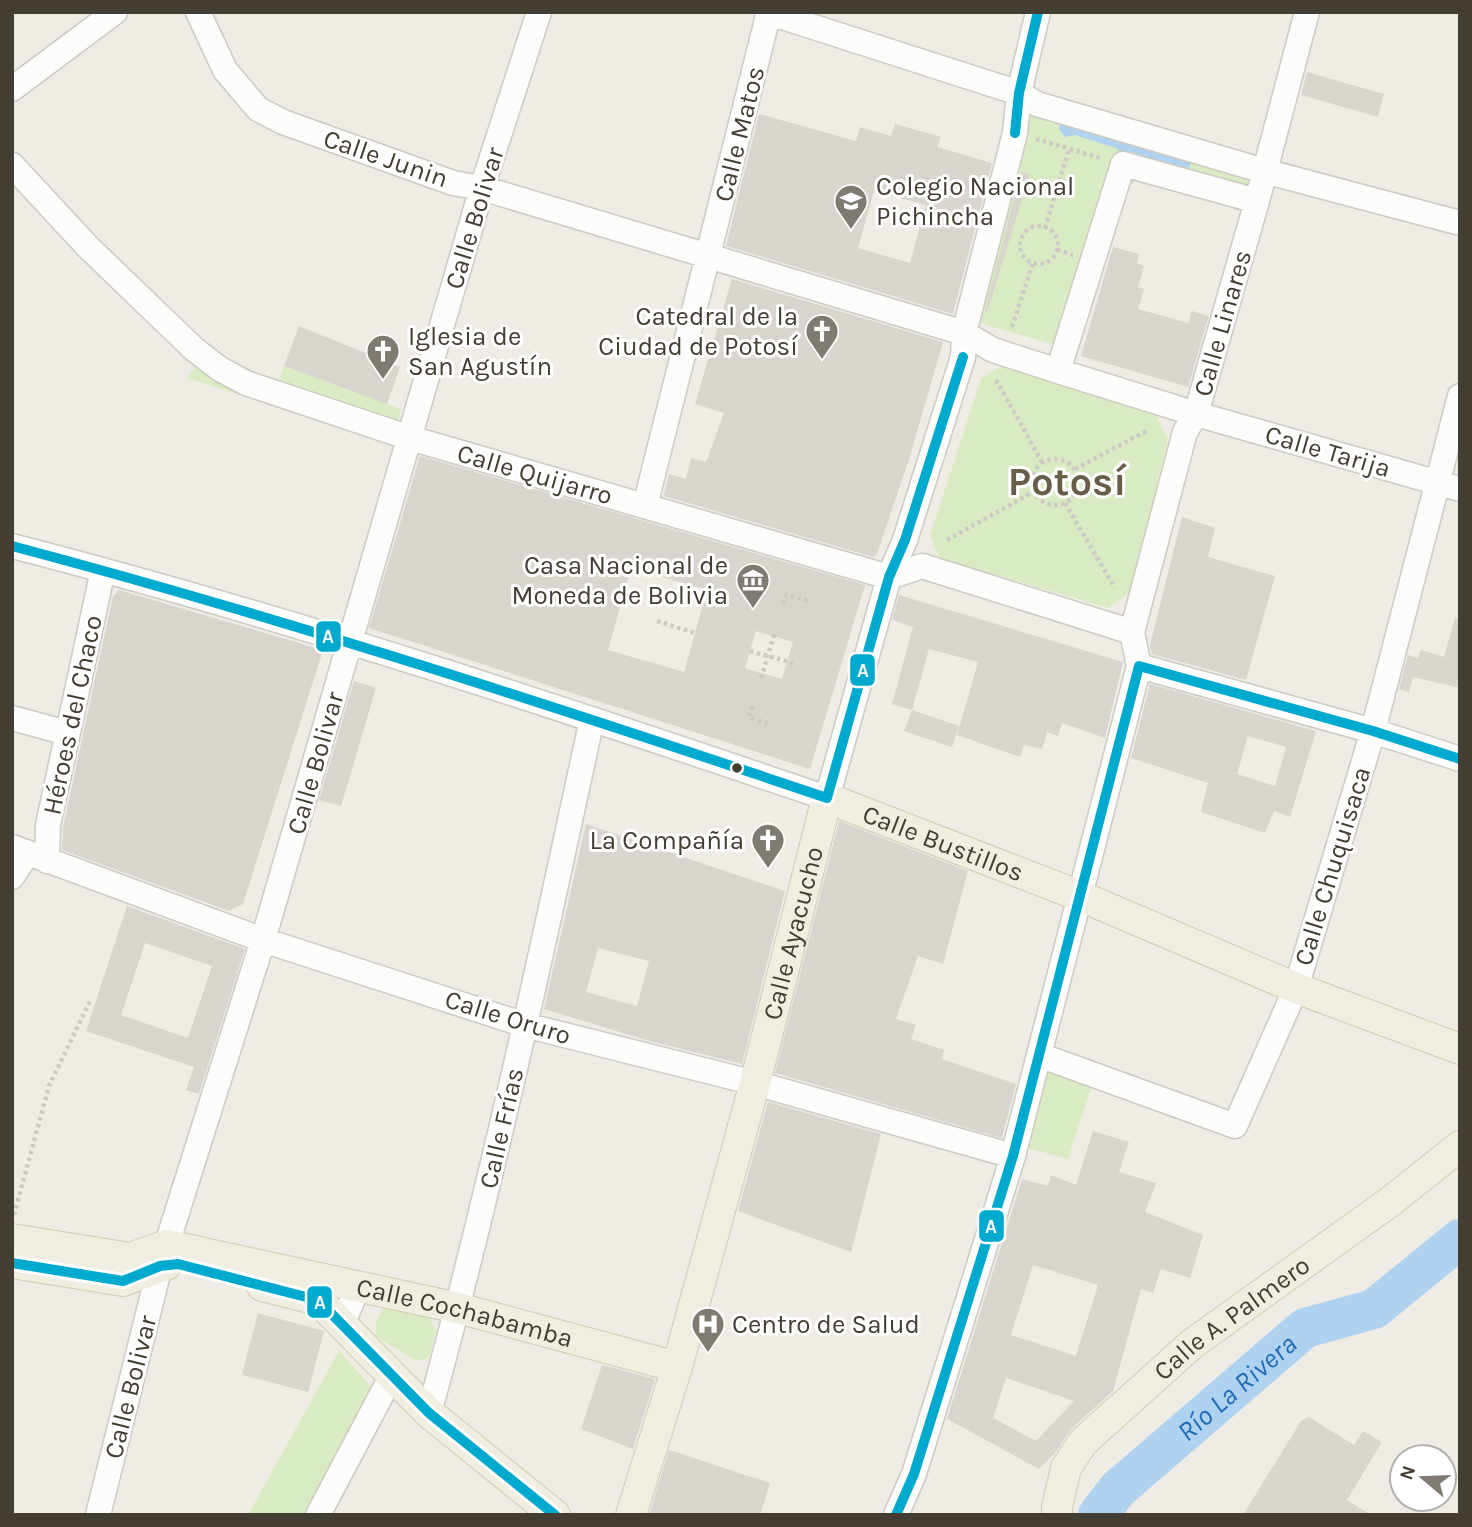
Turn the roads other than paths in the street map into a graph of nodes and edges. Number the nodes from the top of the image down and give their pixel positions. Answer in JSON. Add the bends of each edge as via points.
{"nodes":[{"id":1,"x":115,"y":12,"type":"edge"},
{"id":2,"x":198,"y":12,"type":"edge"},
{"id":3,"x":540,"y":12,"type":"edge"},
{"id":4,"x":769,"y":12,"type":"edge"},
{"id":5,"x":1038,"y":12,"type":"edge"},
{"id":6,"x":1307,"y":12,"type":"edge"},
{"id":7,"x":12,"y":89,"type":"edge"},
{"id":8,"x":1019,"y":93,"type":"junction"},
{"id":9,"x":12,"y":165,"type":"edge"},
{"id":10,"x":1264,"y":171,"type":"junction"},
{"id":11,"x":482,"y":188,"type":"junction"},
{"id":12,"x":1257,"y":201,"type":"junction"},
{"id":13,"x":1460,"y":223,"type":"edge"},
{"id":14,"x":708,"y":257,"type":"junction"},
{"id":15,"x":964,"y":345,"type":"junction"},
{"id":16,"x":1058,"y":371,"type":"junction"},
{"id":17,"x":1460,"y":396,"type":"edge"},
{"id":18,"x":1196,"y":414,"type":"junction"},
{"id":19,"x":410,"y":438,"type":"junction"},
{"id":20,"x":1448,"y":485,"type":"edge"},
{"id":21,"x":645,"y":506,"type":"junction"},
{"id":22,"x":12,"y":546,"type":"edge"},
{"id":23,"x":103,"y":570,"type":"junction"},
{"id":24,"x":889,"y":577,"type":"junction"},
{"id":25,"x":1132,"y":632,"type":"junction"},
{"id":26,"x":351,"y":641,"type":"junction"},
{"id":27,"x":1139,"y":666,"type":"junction"},
{"id":28,"x":12,"y":718,"type":"edge"},
{"id":29,"x":592,"y":719,"type":"junction"},
{"id":30,"x":1373,"y":732,"type":"junction"},
{"id":31,"x":67,"y":733,"type":"junction"},
{"id":32,"x":1460,"y":759,"type":"edge"},
{"id":33,"x":827,"y":798,"type":"junction"},
{"id":34,"x":29,"y":854,"type":"edge"},
{"id":35,"x":12,"y":877,"type":"edge"},
{"id":36,"x":1080,"y":896,"type":"junction"},
{"id":37,"x":263,"y":940,"type":"junction"},
{"id":38,"x":1296,"y":988,"type":"junction"},
{"id":39,"x":525,"y":1025,"type":"junction"},
{"id":40,"x":1460,"y":1049,"type":"edge"},
{"id":41,"x":1039,"y":1055,"type":"junction"},
{"id":42,"x":755,"y":1083,"type":"junction"},
{"id":43,"x":1460,"y":1146,"type":"edge"},
{"id":44,"x":1013,"y":1156,"type":"junction"},
{"id":45,"x":12,"y":1239,"type":"edge"},
{"id":46,"x":164,"y":1256,"type":"junction"},
{"id":47,"x":12,"y":1263,"type":"edge"},
{"id":48,"x":358,"y":1287,"type":"junction"},
{"id":49,"x":458,"y":1308,"type":"junction"},
{"id":50,"x":342,"y":1325,"type":"junction"},
{"id":51,"x":677,"y":1367,"type":"junction"},
{"id":52,"x":392,"y":1375,"type":"junction"},
{"id":53,"x":429,"y":1413,"type":"junction"},
{"id":54,"x":1051,"y":1512,"type":"edge"},
{"id":55,"x":98,"y":1515,"type":"edge"},
{"id":56,"x":318,"y":1515,"type":"edge"},
{"id":57,"x":555,"y":1515,"type":"edge"},
{"id":58,"x":631,"y":1515,"type":"edge"},
{"id":59,"x":897,"y":1515,"type":"edge"}],
"edges":[{"from":1,"to":7,"type":"street"},
{"from":2,"to":11,"type":"street","name":"Calle Junin","via":[[225,70],[258,108],[283,122],[453,183]]},
{"from":3,"to":11,"type":"street","name":"Calle Bolivar"},
{"from":4,"to":8,"type":"street"},
{"from":4,"to":14,"type":"street","name":"Calle Matos"},
{"from":5,"to":8,"type":"street","name":"Calle Ayacucho"},
{"from":6,"to":10,"type":"street","name":"Calle Linares"},
{"from":8,"to":10,"type":"street","via":[[1037,104]]},
{"from":8,"to":15,"type":"street","name":"Calle Ayacucho","via":[[1015,133]]},
{"from":9,"to":19,"type":"street","name":"Calle Quijarro","via":[[89,247],[220,369],[246,383]]},
{"from":10,"to":12,"type":"street","name":"Calle Linares"},
{"from":10,"to":13,"type":"street"},
{"from":11,"to":14,"type":"street","name":"Calle Junin"},
{"from":11,"to":19,"type":"street","name":"Calle Bolivar"},
{"from":12,"to":16,"type":"street","via":[[1123,164]]},
{"from":12,"to":18,"type":"street","name":"Calle Linares"},
{"from":14,"to":15,"type":"street","name":"Calle Junin"},
{"from":14,"to":21,"type":"street","name":"Calle Matos"},
{"from":15,"to":16,"type":"street"},
{"from":15,"to":24,"type":"street","name":"Calle Ayacucho","via":[[905,540]]},
{"from":16,"to":18,"type":"street"},
{"from":17,"to":20,"type":"street","name":"Calle Chuquisaca"},
{"from":18,"to":20,"type":"street","name":"Calle Tarija"},
{"from":18,"to":25,"type":"street","name":"Calle Linares","via":[[1185,432]]},
{"from":19,"to":21,"type":"street","name":"Calle Quijarro"},
{"from":19,"to":26,"type":"street","name":"Calle Bolivar"},
{"from":20,"to":30,"type":"street","name":"Calle Chuquisaca"},
{"from":21,"to":24,"type":"street","name":"Calle Quijarro"},
{"from":22,"to":23,"type":"street","name":"Calle Bustillos"},
{"from":23,"to":26,"type":"street","name":"Calle Bustillos"},
{"from":23,"to":31,"type":"street","name":"Héroes del Chaco"},
{"from":24,"to":25,"type":"street","via":[[922,566]]},
{"from":24,"to":33,"type":"street","name":"Calle Ayacucho"},
{"from":25,"to":27,"type":"street"},
{"from":26,"to":29,"type":"street","name":"Calle Bustillos"},
{"from":26,"to":37,"type":"street","name":"Calle Bolivar"},
{"from":27,"to":30,"type":"street"},
{"from":27,"to":36,"type":"street"},
{"from":28,"to":31,"type":"street"},
{"from":29,"to":33,"type":"street","name":"Calle Bustillos"},
{"from":29,"to":39,"type":"street","name":"Calle Frías"},
{"from":30,"to":32,"type":"street"},
{"from":30,"to":38,"type":"street","name":"Calle Chuquisaca"},
{"from":31,"to":34,"type":"street","name":"Héroes del Chaco","via":[[48,825]]},
{"from":33,"to":36,"type":"main road","name":"Calle Bustillos"},
{"from":33,"to":42,"type":"main road","name":"Calle Ayacucho"},
{"from":34,"to":35,"type":"street"},
{"from":34,"to":37,"type":"street","name":"Calle Oruro"},
{"from":36,"to":38,"type":"main road","name":"Calle Bustillos"},
{"from":36,"to":41,"type":"street"},
{"from":37,"to":39,"type":"street","name":"Calle Oruro"},
{"from":37,"to":46,"type":"street","name":"Calle Bolivar"},
{"from":38,"to":40,"type":"main road","name":"Calle Bustillos"},
{"from":38,"to":41,"type":"street","name":"Calle Chuquisaca","via":[[1235,1126]]},
{"from":39,"to":42,"type":"street","name":"Calle Oruro"},
{"from":39,"to":49,"type":"street","name":"Calle Frías"},
{"from":41,"to":44,"type":"street"},
{"from":42,"to":44,"type":"street","name":"Calle Oruro"},
{"from":42,"to":51,"type":"main road","name":"Calle Ayacucho"},
{"from":43,"to":54,"type":"main road","name":"Calle A. Palmero","via":[[1182,1353],[1083,1442],[1066,1468]]},
{"from":44,"to":59,"type":"street","via":[[914,1474]]},
{"from":45,"to":46,"type":"main road","via":[[130,1258]]},
{"from":46,"to":47,"type":"main road","via":[[123,1281]]},
{"from":46,"to":48,"type":"main road","name":"Calle Cochabamba"},
{"from":46,"to":50,"type":"main road","name":"Calle Cochabamba","via":[[178,1264],[318,1300]]},
{"from":46,"to":55,"type":"street","name":"Calle Bolivar"},
{"from":48,"to":49,"type":"main road","name":"Calle Cochabamba"},
{"from":48,"to":50,"type":"street"},
{"from":49,"to":51,"type":"main road","name":"Calle Cochabamba"},
{"from":49,"to":53,"type":"street","name":"Calle Frías"},
{"from":50,"to":52,"type":"main road","name":"Calle Cochabamba"},
{"from":51,"to":58,"type":"main road","name":"Calle Ayacucho"},
{"from":52,"to":53,"type":"main road","name":"Calle Cochabamba"},
{"from":52,"to":56,"type":"street"},
{"from":53,"to":57,"type":"main road","name":"Calle Cochabamba"}]}
